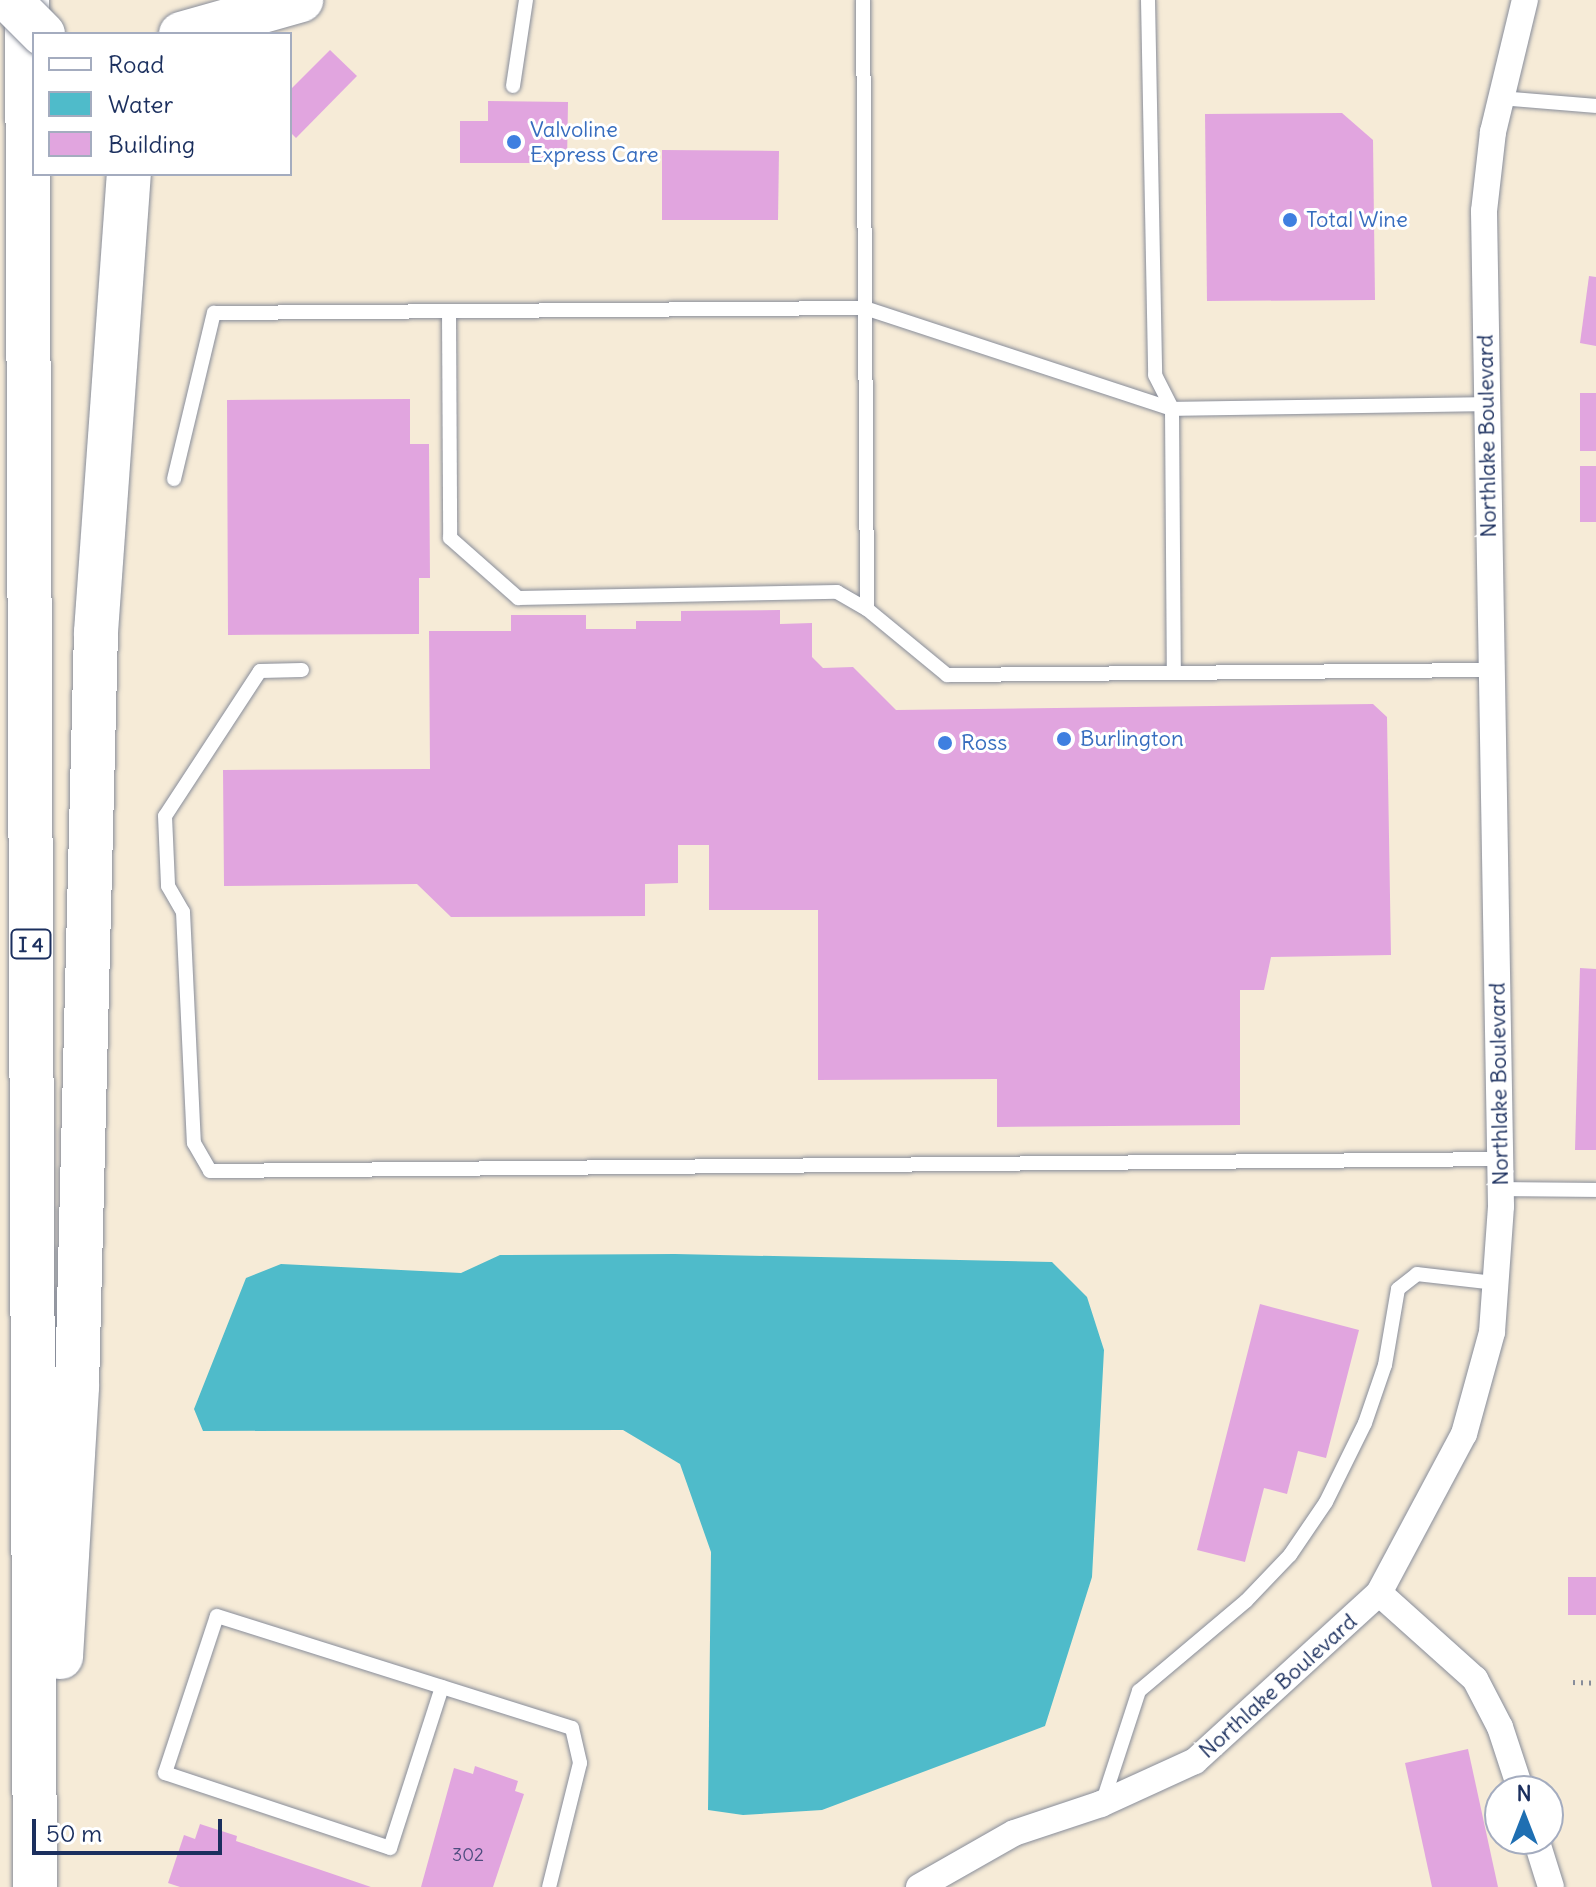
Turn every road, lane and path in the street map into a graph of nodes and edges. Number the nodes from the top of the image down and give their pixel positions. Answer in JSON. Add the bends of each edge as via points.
{"nodes":[{"id":1,"x":9,"y":0,"type":"edge"},
{"id":2,"x":27,"y":0,"type":"edge"},
{"id":3,"x":301,"y":0,"type":"edge"},
{"id":4,"x":526,"y":0,"type":"edge"},
{"id":5,"x":863,"y":0,"type":"edge"},
{"id":6,"x":1148,"y":0,"type":"edge"},
{"id":7,"x":1525,"y":0,"type":"edge"},
{"id":8,"x":41,"y":32,"type":"edge"},
{"id":9,"x":188,"y":32,"type":"edge"},
{"id":10,"x":513,"y":86,"type":"dead end"},
{"id":11,"x":1501,"y":98,"type":"junction"},
{"id":12,"x":1596,"y":106,"type":"edge"},
{"id":13,"x":126,"y":183,"type":"edge"},
{"id":14,"x":865,"y":308,"type":"junction"},
{"id":15,"x":449,"y":311,"type":"junction"},
{"id":16,"x":1487,"y":404,"type":"junction"},
{"id":17,"x":1172,"y":409,"type":"junction"},
{"id":18,"x":174,"y":479,"type":"dead end"},
{"id":19,"x":867,"y":609,"type":"junction"},
{"id":20,"x":302,"y":670,"type":"dead end"},
{"id":21,"x":1491,"y":670,"type":"junction"},
{"id":22,"x":1174,"y":673,"type":"junction"},
{"id":23,"x":1500,"y":1159,"type":"junction"},
{"id":24,"x":1500,"y":1189,"type":"junction"},
{"id":25,"x":1596,"y":1190,"type":"edge"},
{"id":26,"x":1495,"y":1283,"type":"junction"},
{"id":27,"x":1379,"y":1593,"type":"junction"},
{"id":28,"x":1573,"y":1682,"type":"dead end"},
{"id":29,"x":1596,"y":1683,"type":"edge"},
{"id":30,"x":442,"y":1687,"type":"junction"},
{"id":31,"x":1516,"y":1775,"type":"edge"},
{"id":32,"x":1101,"y":1804,"type":"junction"},
{"id":33,"x":1541,"y":1855,"type":"edge"},
{"id":34,"x":35,"y":1887,"type":"edge"},
{"id":35,"x":44,"y":1887,"type":"edge"},
{"id":36,"x":549,"y":1887,"type":"edge"},
{"id":37,"x":919,"y":1887,"type":"edge"},
{"id":38,"x":1551,"y":1887,"type":"edge"}],
"edges":[{"from":1,"to":8,"type":"highway","bridge":true},
{"from":2,"to":34,"type":"highway","number":"I 4"},
{"from":3,"to":9,"type":"highway"},
{"from":4,"to":10,"type":"lane"},
{"from":5,"to":14,"type":"lane"},
{"from":6,"to":17,"type":"lane","via":[[1155,375]]},
{"from":7,"to":11,"type":"street","name":"Northlake Boulevard"},
{"from":11,"to":12,"type":"lane"},
{"from":11,"to":16,"type":"street","name":"Northlake Boulevard","via":[[1484,211]]},
{"from":13,"to":35,"type":"highway","via":[[96,632],[77,1387]]},
{"from":14,"to":15,"type":"lane"},
{"from":14,"to":17,"type":"lane"},
{"from":14,"to":19,"type":"lane"},
{"from":15,"to":18,"type":"lane","via":[[214,313]]},
{"from":15,"to":19,"type":"lane","via":[[450,538],[518,598],[837,592]]},
{"from":16,"to":17,"type":"lane"},
{"from":16,"to":21,"type":"street","name":"Northlake Boulevard"},
{"from":17,"to":22,"type":"lane"},
{"from":19,"to":22,"type":"lane","via":[[947,675]]},
{"from":20,"to":23,"type":"lane","via":[[260,671],[165,816],[168,886],[183,912],[194,1143],[210,1171]]},
{"from":21,"to":22,"type":"lane"},
{"from":21,"to":23,"type":"street","name":"Northlake Boulevard"},
{"from":23,"to":24,"type":"street","name":"Northlake Boulevard"},
{"from":24,"to":25,"type":"lane"},
{"from":24,"to":26,"type":"street","name":"Northlake Boulevard"},
{"from":26,"to":27,"type":"street","name":"Northlake Boulevard","via":[[1492,1332],[1464,1434]]},
{"from":26,"to":32,"type":"lane","via":[[1417,1274],[1398,1289],[1385,1365],[1365,1423],[1326,1502],[1290,1555],[1246,1601],[1139,1691]]},
{"from":27,"to":31,"type":"street","via":[[1475,1679],[1500,1727]]},
{"from":27,"to":32,"type":"street","name":"Northlake Boulevard","via":[[1195,1761]]},
{"from":28,"to":29,"type":"path"},
{"from":30,"to":30,"type":"lane","via":[[217,1616],[165,1773],[390,1848]]},
{"from":30,"to":36,"type":"lane","via":[[572,1728],[580,1763]]},
{"from":32,"to":37,"type":"street","name":"Northlake Boulevard","via":[[1014,1833]]},
{"from":33,"to":38,"type":"street"}]}
